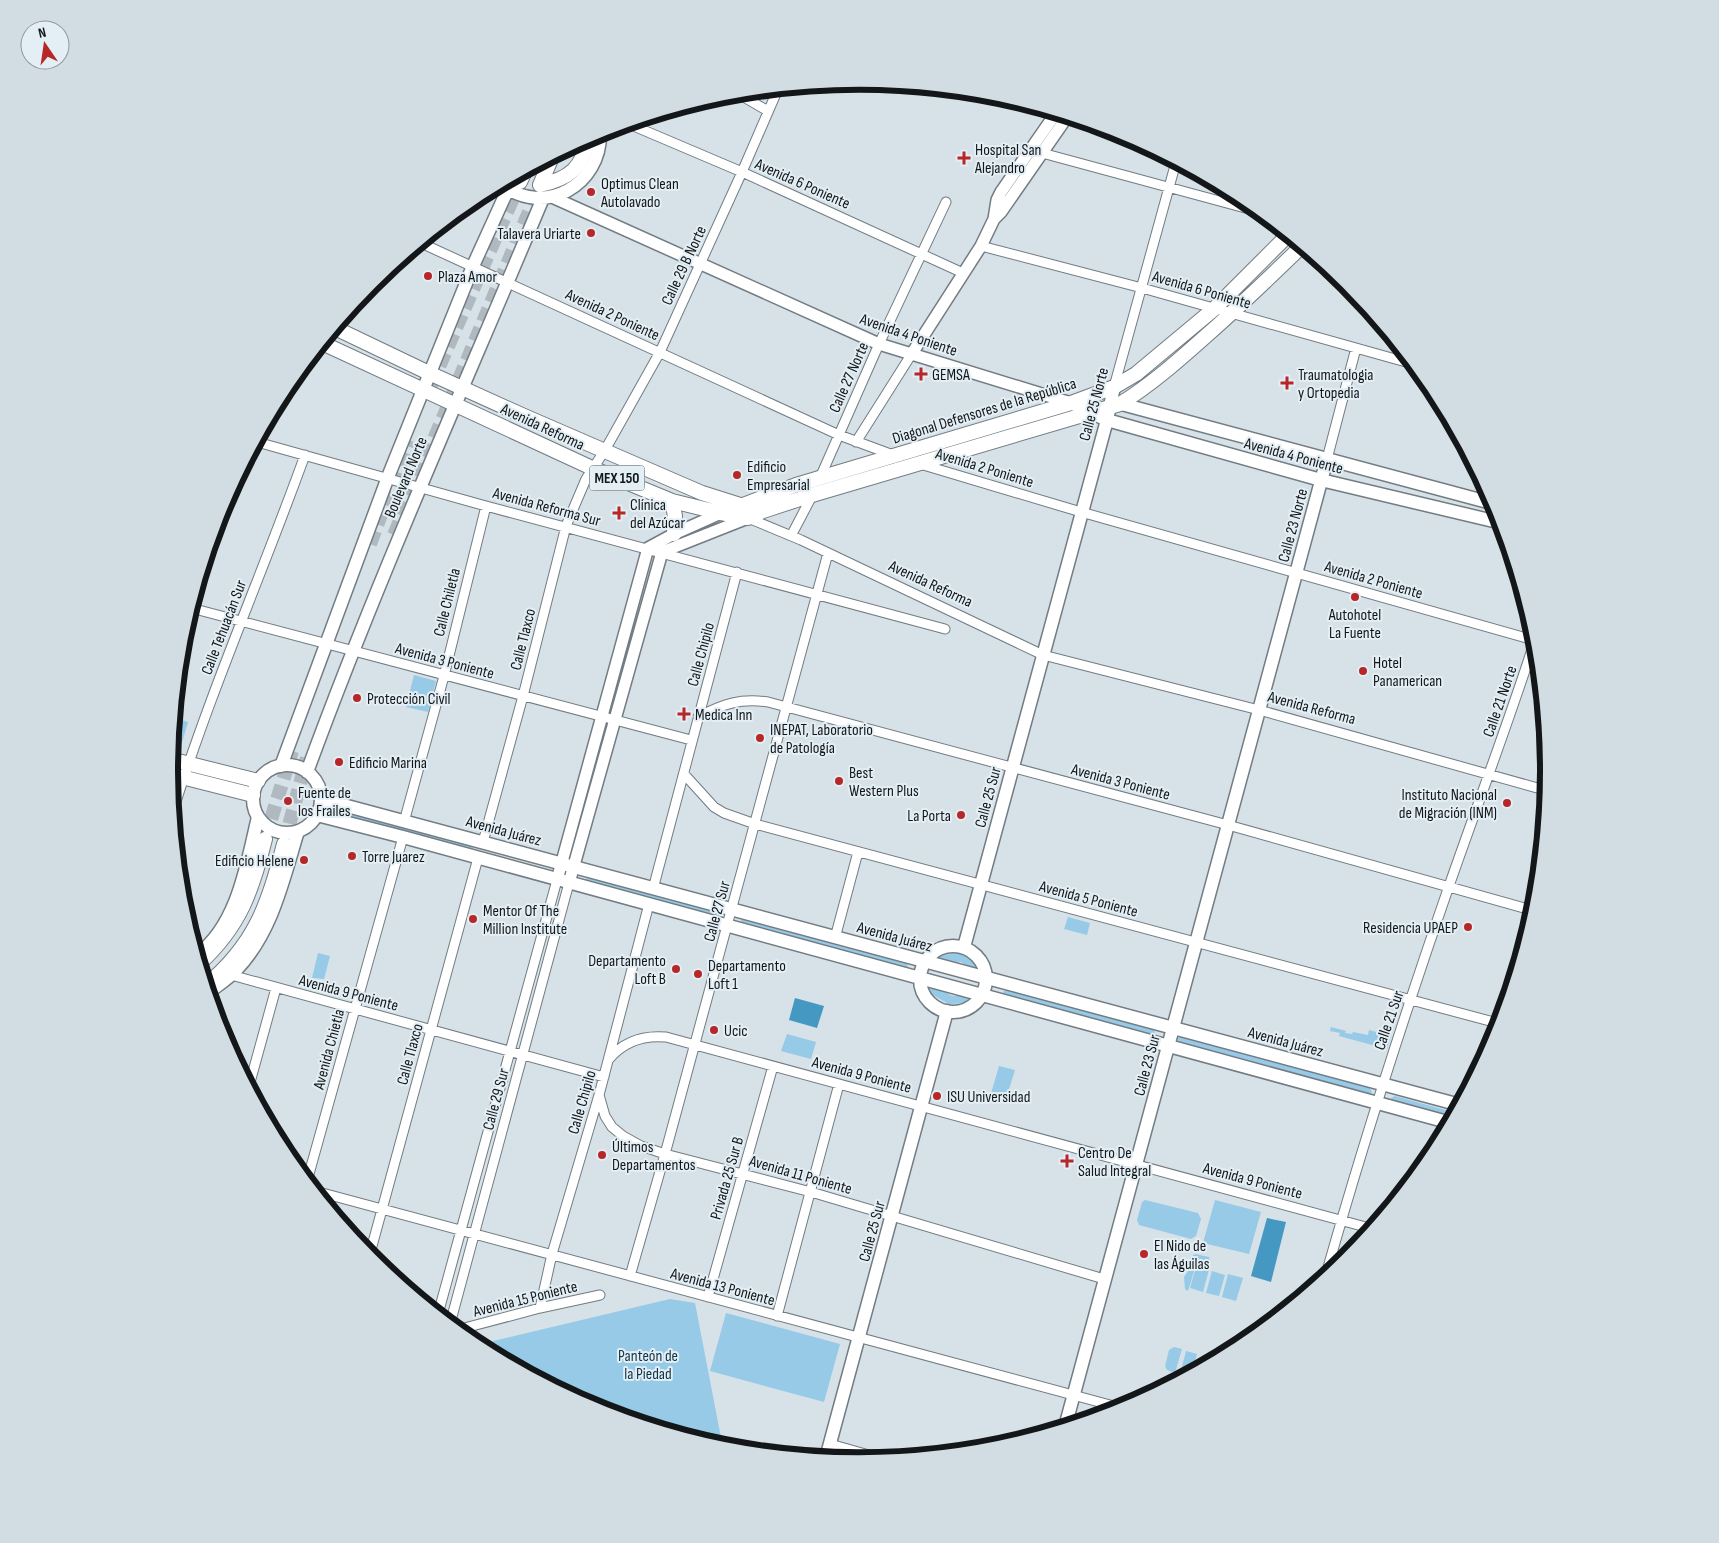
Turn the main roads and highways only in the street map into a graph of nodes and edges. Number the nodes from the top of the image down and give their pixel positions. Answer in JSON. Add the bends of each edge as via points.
{"nodes":[{"id":1,"x":600,"y":142,"type":"edge"},
{"id":2,"x":587,"y":147,"type":"edge"},
{"id":3,"x":551,"y":164,"type":"edge"},
{"id":4,"x":507,"y":188,"type":"edge"},
{"id":5,"x":502,"y":192,"type":"edge"},
{"id":6,"x":545,"y":193,"type":"junction"},
{"id":7,"x":1284,"y":239,"type":"edge"},
{"id":8,"x":1298,"y":250,"type":"edge"},
{"id":9,"x":340,"y":330,"type":"edge"},
{"id":10,"x":328,"y":346,"type":"edge"},
{"id":11,"x":429,"y":373,"type":"junction"},
{"id":12,"x":462,"y":388,"type":"junction"},
{"id":13,"x":422,"y":389,"type":"junction"},
{"id":14,"x":1071,"y":403,"type":"junction"},
{"id":15,"x":455,"y":404,"type":"junction"},
{"id":16,"x":1112,"y":404,"type":"junction"},
{"id":17,"x":1090,"y":413,"type":"junction"},
{"id":18,"x":1327,"y":459,"type":"junction"},
{"id":19,"x":1321,"y":480,"type":"junction"},
{"id":20,"x":672,"y":501,"type":"junction"},
{"id":21,"x":1485,"y":501,"type":"edge"},
{"id":22,"x":741,"y":506,"type":"junction"},
{"id":23,"x":763,"y":511,"type":"junction"},
{"id":24,"x":721,"y":513,"type":"junction"},
{"id":25,"x":748,"y":518,"type":"joint"},
{"id":26,"x":1493,"y":521,"type":"edge"},
{"id":27,"x":674,"y":534,"type":"road end"},
{"id":28,"x":1043,"y":655,"type":"joint"},
{"id":29,"x":1259,"y":710,"type":"joint"},
{"id":30,"x":178,"y":761,"type":"edge"},
{"id":31,"x":281,"y":766,"type":"junction"},
{"id":32,"x":308,"y":772,"type":"junction"},
{"id":33,"x":178,"y":776,"type":"edge"},
{"id":34,"x":256,"y":788,"type":"junction"},
{"id":35,"x":321,"y":799,"type":"junction"},
{"id":36,"x":317,"y":815,"type":"junction"},
{"id":37,"x":258,"y":817,"type":"junction"},
{"id":38,"x":298,"y":831,"type":"junction"},
{"id":39,"x":265,"y":839,"type":"tunnel mouth"},
{"id":40,"x":284,"y":844,"type":"tunnel mouth"},
{"id":41,"x":964,"y":948,"type":"junction"},
{"id":42,"x":202,"y":950,"type":"edge"},
{"id":43,"x":202,"y":951,"type":"edge"},
{"id":44,"x":925,"y":962,"type":"junction"},
{"id":45,"x":986,"y":978,"type":"junction"},
{"id":46,"x":920,"y":979,"type":"junction"},
{"id":47,"x":211,"y":981,"type":"edge"},
{"id":48,"x":213,"y":989,"type":"edge"},
{"id":49,"x":982,"y":996,"type":"junction"},
{"id":50,"x":947,"y":1011,"type":"junction"},
{"id":51,"x":1173,"y":1028,"type":"junction"},
{"id":52,"x":1168,"y":1046,"type":"junction"},
{"id":53,"x":1455,"y":1104,"type":"edge"},
{"id":54,"x":1444,"y":1121,"type":"edge"},
{"id":55,"x":1067,"y":1421,"type":"edge"},
{"id":56,"x":828,"y":1452,"type":"edge"}],
"edges":[{"from":1,"to":6,"type":"main road","via":[[595,163],[584,178],[570,190]]},
{"from":2,"to":6,"type":"main road","via":[[578,166],[553,182]]},
{"from":3,"to":6,"type":"main road","name":"Boulevard Norte"},
{"from":4,"to":6,"type":"main road","via":[[524,196]]},
{"from":5,"to":11,"type":"main road","name":"Boulevard Norte"},
{"from":6,"to":12,"type":"main road","name":"Boulevard Norte"},
{"from":7,"to":16,"type":"main road","name":"Diagonal Defensores de la República","via":[[1214,309],[1136,374]]},
{"from":8,"to":16,"type":"main road","name":"Diagonal Defensores de la República","via":[[1232,314],[1155,380]]},
{"from":9,"to":11,"type":"main road","name":"Avenida Reforma","number":"MEX 150"},
{"from":10,"to":13,"type":"main road","name":"Avenida Reforma","number":"MEX 150"},
{"from":11,"to":12,"type":"main road","name":"Avenida Reforma","number":"MEX 150"},
{"from":11,"to":13,"type":"main road","name":"Boulevard Norte"},
{"from":12,"to":15,"type":"main road","name":"Boulevard Norte"},
{"from":12,"to":22,"type":"main road","name":"Avenida Reforma","number":"MEX 150","via":[[702,493]]},
{"from":13,"to":15,"type":"main road","name":"Avenida Reforma","number":"MEX 150"},
{"from":13,"to":31,"type":"main road","name":"Boulevard Norte"},
{"from":14,"to":16,"type":"main road","name":"Diagonal Defensores de la República","via":[[1095,395]]},
{"from":14,"to":17,"type":"main road","name":"Avenida 4 Poniente"},
{"from":14,"to":22,"type":"main road","name":"Diagonal Defensores de la República","via":[[820,478]]},
{"from":15,"to":20,"type":"main road","name":"Avenida Reforma","number":"MEX 150","via":[[592,468]]},
{"from":15,"to":32,"type":"main road","name":"Boulevard Norte","via":[[352,652]]},
{"from":16,"to":17,"type":"main road","name":"Diagonal Defensores de la República"},
{"from":16,"to":18,"type":"main road","name":"Avenida 4 Poniente"},
{"from":16,"to":19,"type":"main road","name":"Avenida 4 Poniente"},
{"from":16,"to":28,"type":"main road","name":"Calle 25 Norte"},
{"from":17,"to":23,"type":"main road","name":"Diagonal Defensores de la República"},
{"from":18,"to":19,"type":"main road","name":"Calle 23 Norte"},
{"from":18,"to":21,"type":"main road","name":"Avenida 4 Poniente"},
{"from":19,"to":26,"type":"main road","name":"Avenida 4 Poniente"},
{"from":19,"to":29,"type":"main road","name":"Calle 23 Norte"},
{"from":20,"to":24,"type":"main road","name":"Avenida Reforma","number":"MEX 150"},
{"from":20,"to":27,"type":"main road"},
{"from":22,"to":23,"type":"main road","name":"Avenida Reforma","number":"MEX 150"},
{"from":22,"to":24,"type":"main road","name":"Diagonal Defensores de la República"},
{"from":23,"to":25,"type":"main road","name":"Diagonal Defensores de la República"},
{"from":24,"to":25,"type":"main road","name":"Avenida Reforma","number":"MEX 150"},
{"from":28,"to":41,"type":"main road","name":"Calle 25 Sur"},
{"from":29,"to":51,"type":"main road","name":"Calle 23 Sur"},
{"from":30,"to":34,"type":"main road"},
{"from":31,"to":32,"type":"main road","via":[[294,766]]},
{"from":31,"to":34,"type":"main road","via":[[270,770]]},
{"from":32,"to":35,"type":"main road","via":[[319,786]]},
{"from":33,"to":34,"type":"main road"},
{"from":34,"to":37,"type":"main road","via":[[253,802]]},
{"from":35,"to":36,"type":"main road"},
{"from":35,"to":44,"type":"main road","name":"Avenida Juárez"},
{"from":36,"to":38,"type":"main road"},
{"from":36,"to":46,"type":"main road","name":"Avenida Juárez"},
{"from":37,"to":38,"type":"main road","via":[[276,831]]},
{"from":37,"to":42,"type":"main road","via":[[232,910],[225,924]]},
{"from":38,"to":48,"type":"main road","via":[[271,916],[256,945],[231,975]]},
{"from":39,"to":43,"type":"main road","via":[[245,904],[226,936]]},
{"from":40,"to":47,"type":"main road","via":[[270,894],[252,934],[231,963]]},
{"from":41,"to":44,"type":"main road","via":[[955,946],[938,950]]},
{"from":41,"to":45,"type":"main road","via":[[978,957]]},
{"from":44,"to":45,"type":"main road","name":"Avenida Juárez"},
{"from":44,"to":46,"type":"main road"},
{"from":45,"to":49,"type":"main road"},
{"from":45,"to":51,"type":"main road","name":"Avenida Juárez"},
{"from":46,"to":49,"type":"main road","name":"Avenida Juárez"},
{"from":46,"to":50,"type":"main road","via":[[921,988],[931,1003]]},
{"from":49,"to":50,"type":"main road","via":[[967,1009]]},
{"from":49,"to":52,"type":"main road","name":"Avenida Juárez"},
{"from":50,"to":56,"type":"main road","name":"Calle 25 Sur"},
{"from":51,"to":52,"type":"main road","name":"Calle 23 Sur"},
{"from":51,"to":53,"type":"main road","name":"Avenida Juárez"},
{"from":52,"to":54,"type":"main road","name":"Avenida Juárez"},
{"from":52,"to":55,"type":"main road","name":"Calle 23 Sur"}]}
